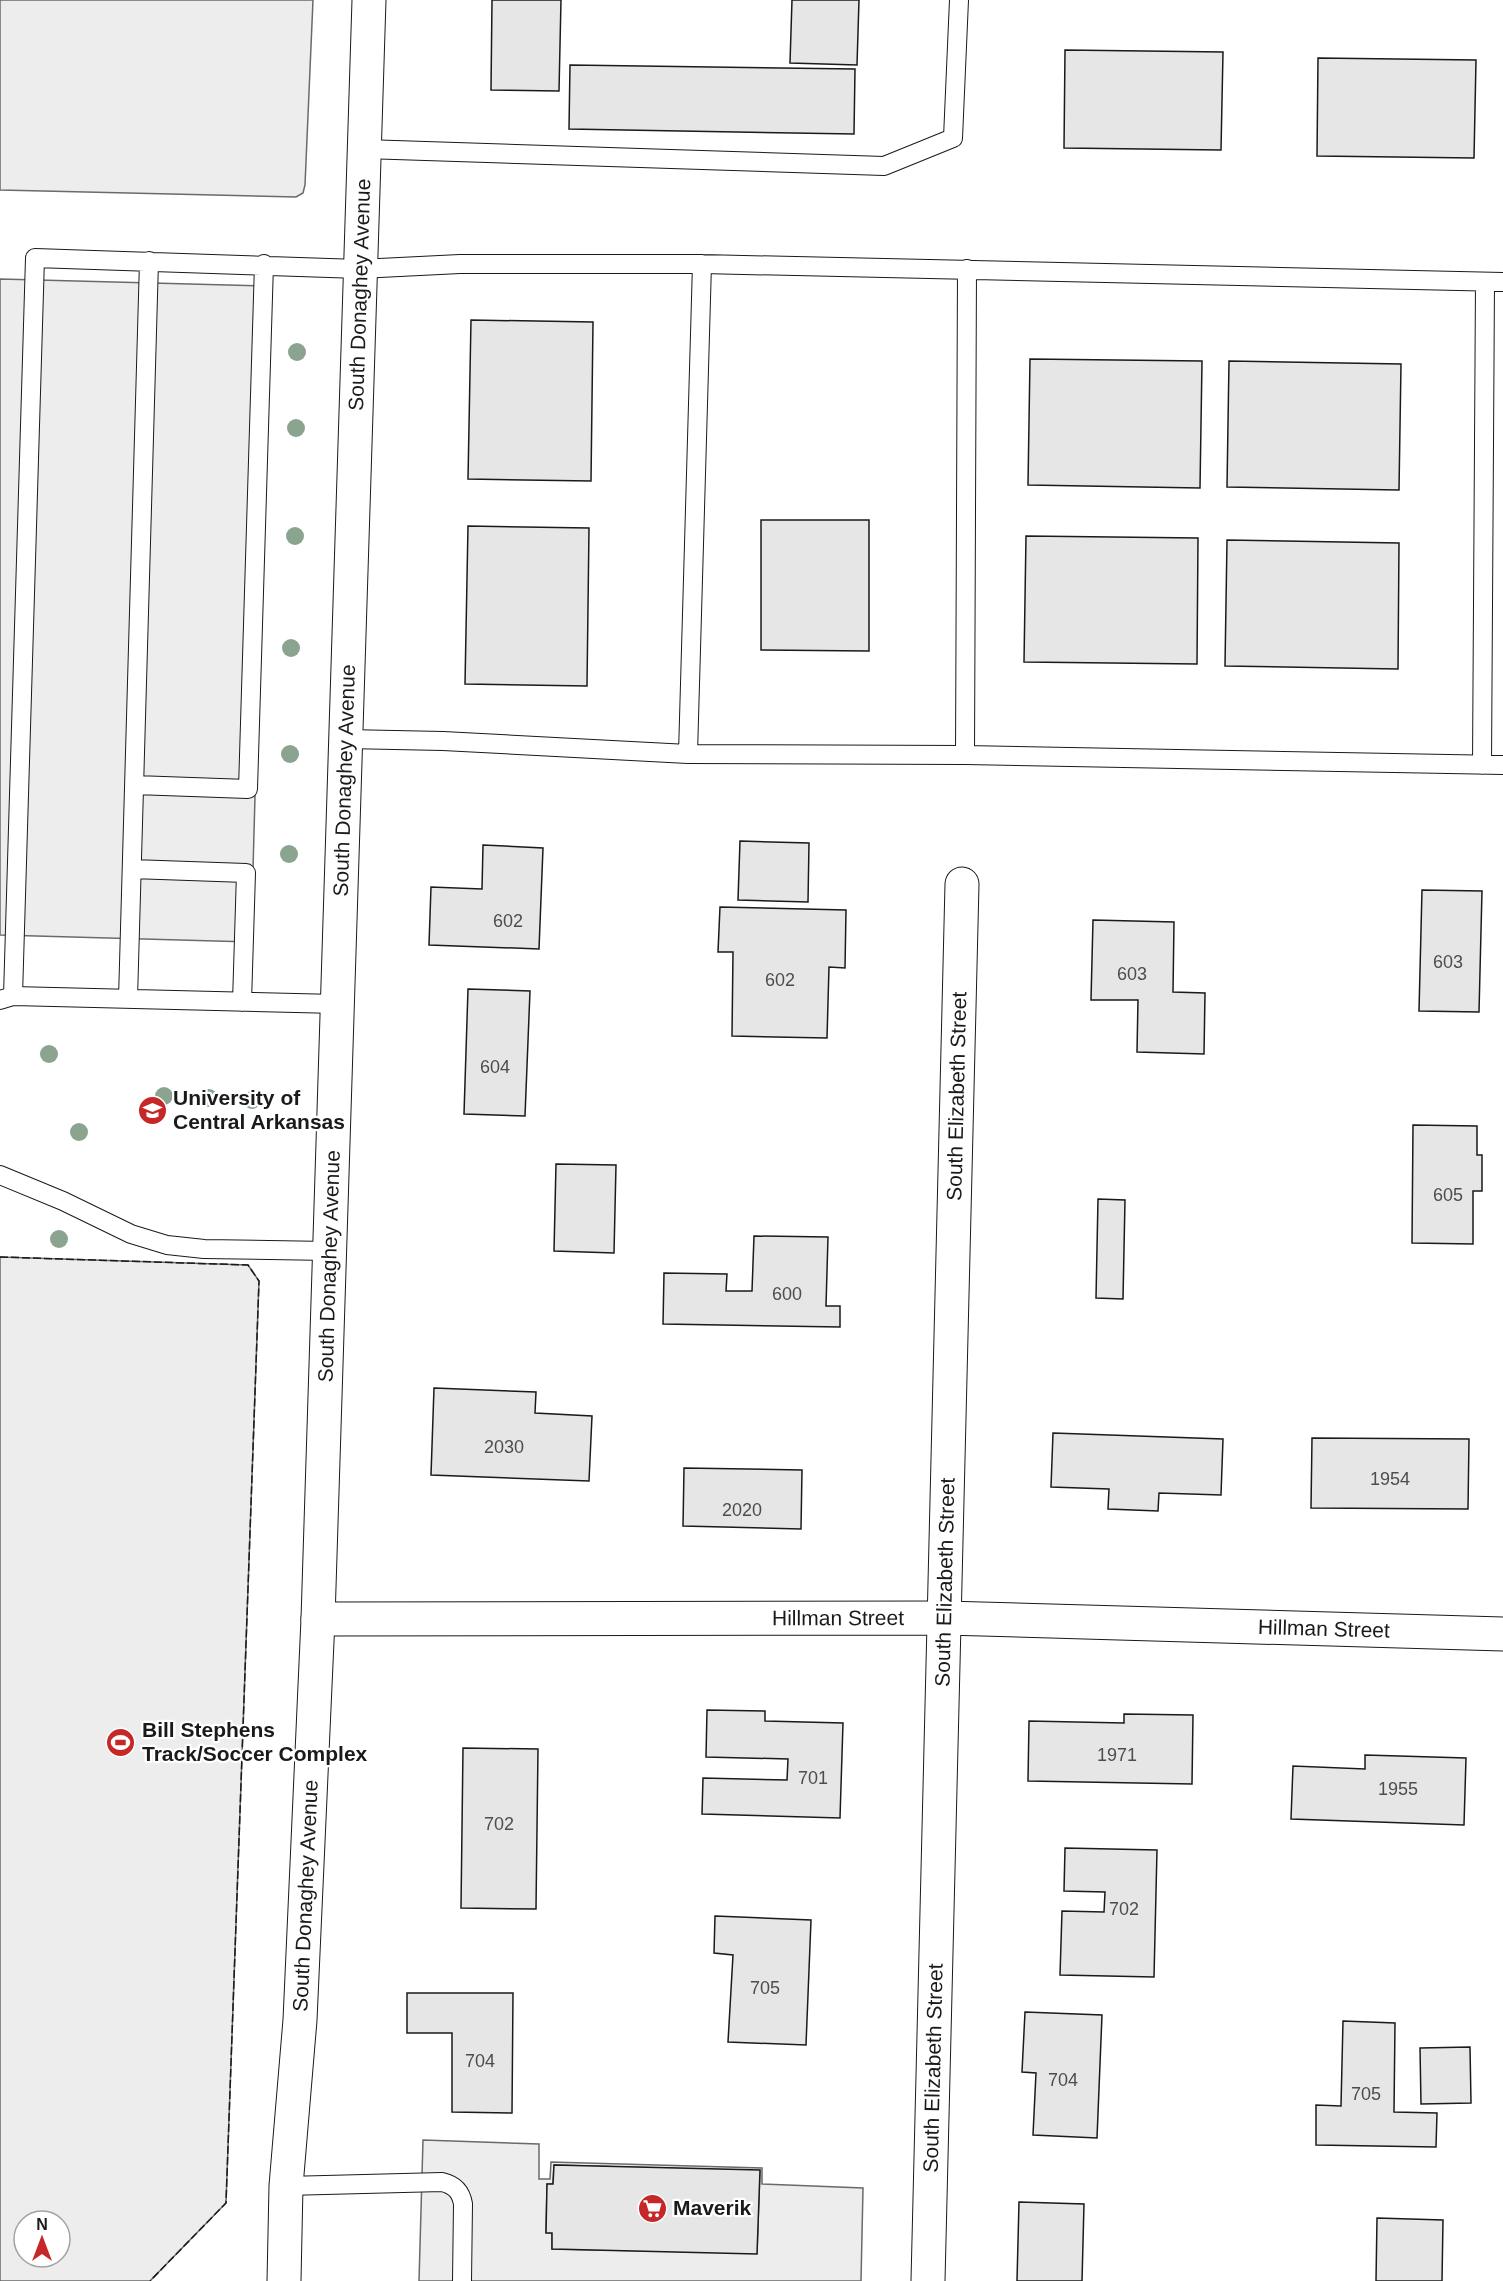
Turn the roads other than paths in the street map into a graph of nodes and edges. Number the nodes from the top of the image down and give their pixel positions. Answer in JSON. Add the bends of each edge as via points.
{"nodes":[{"id":1,"x":369,"y":0,"type":"edge"},
{"id":2,"x":959,"y":0,"type":"edge"},
{"id":3,"x":364,"y":149,"type":"junction"},
{"id":4,"x":149,"y":261,"type":"junction"},
{"id":5,"x":264,"y":264,"type":"junction"},
{"id":6,"x":702,"y":264,"type":"junction"},
{"id":7,"x":359,"y":269,"type":"junction"},
{"id":8,"x":967,"y":269,"type":"junction"},
{"id":9,"x":1494,"y":282,"type":"edge"},
{"id":10,"x":346,"y":739,"type":"junction"},
{"id":11,"x":688,"y":754,"type":"junction"},
{"id":12,"x":965,"y":755,"type":"junction"},
{"id":13,"x":1482,"y":765,"type":"junction"},
{"id":14,"x":1503,"y":765,"type":"edge"},
{"id":15,"x":135,"y":785,"type":"junction"},
{"id":16,"x":132,"y":869,"type":"junction"},
{"id":17,"x":962,"y":884,"type":"dead end"},
{"id":18,"x":6,"y":998,"type":"edge"},
{"id":19,"x":128,"y":999,"type":"junction"},
{"id":20,"x":242,"y":1002,"type":"junction"},
{"id":21,"x":337,"y":1004,"type":"junction"},
{"id":22,"x":0,"y":1175,"type":"edge"},
{"id":23,"x":329,"y":1251,"type":"junction"},
{"id":24,"x":945,"y":1618,"type":"junction"},
{"id":25,"x":318,"y":1619,"type":"junction"},
{"id":26,"x":1503,"y":1634,"type":"edge"},
{"id":27,"x":286,"y":2186,"type":"junction"},
{"id":28,"x":284,"y":2281,"type":"edge"},
{"id":29,"x":462,"y":2281,"type":"edge"},
{"id":30,"x":928,"y":2281,"type":"edge"}],
"edges":[{"from":1,"to":3,"type":"street","name":"South Donaghey Avenue"},
{"from":2,"to":3,"type":"lane","via":[[953,138],[884,166]]},
{"from":3,"to":7,"type":"street","name":"South Donaghey Avenue"},
{"from":4,"to":5,"type":"lane"},
{"from":4,"to":15,"type":"lane"},
{"from":4,"to":18,"type":"lane","via":[[35,258]]},
{"from":5,"to":7,"type":"lane"},
{"from":5,"to":15,"type":"lane","via":[[248,789]]},
{"from":6,"to":7,"type":"lane","via":[[460,264]]},
{"from":6,"to":8,"type":"lane"},
{"from":6,"to":11,"type":"lane"},
{"from":7,"to":10,"type":"street","name":"South Donaghey Avenue"},
{"from":8,"to":9,"type":"lane"},
{"from":8,"to":12,"type":"lane"},
{"from":9,"to":13,"type":"lane"},
{"from":10,"to":11,"type":"lane"},
{"from":10,"to":21,"type":"street","name":"South Donaghey Avenue"},
{"from":11,"to":12,"type":"lane"},
{"from":12,"to":13,"type":"lane"},
{"from":13,"to":14,"type":"lane"},
{"from":15,"to":16,"type":"lane"},
{"from":16,"to":19,"type":"lane"},
{"from":16,"to":20,"type":"lane","via":[[246,873]]},
{"from":17,"to":24,"type":"street","name":"South Elizabeth Street"},
{"from":18,"to":19,"type":"lane"},
{"from":19,"to":20,"type":"lane"},
{"from":20,"to":21,"type":"lane"},
{"from":21,"to":23,"type":"street","name":"South Donaghey Avenue"},
{"from":22,"to":23,"type":"lane","via":[[131,1234],[167,1245]]},
{"from":23,"to":25,"type":"street","name":"South Donaghey Avenue"},
{"from":24,"to":25,"type":"street","name":"Hillman Street"},
{"from":24,"to":26,"type":"street","name":"Hillman Street"},
{"from":24,"to":30,"type":"street","name":"South Elizabeth Street"},
{"from":25,"to":27,"type":"street","name":"South Donaghey Avenue","via":[[300,2020]]},
{"from":27,"to":28,"type":"street","name":"South Donaghey Avenue"},
{"from":27,"to":29,"type":"lane","via":[[442,2182],[453,2185],[463,2204]]}]}
